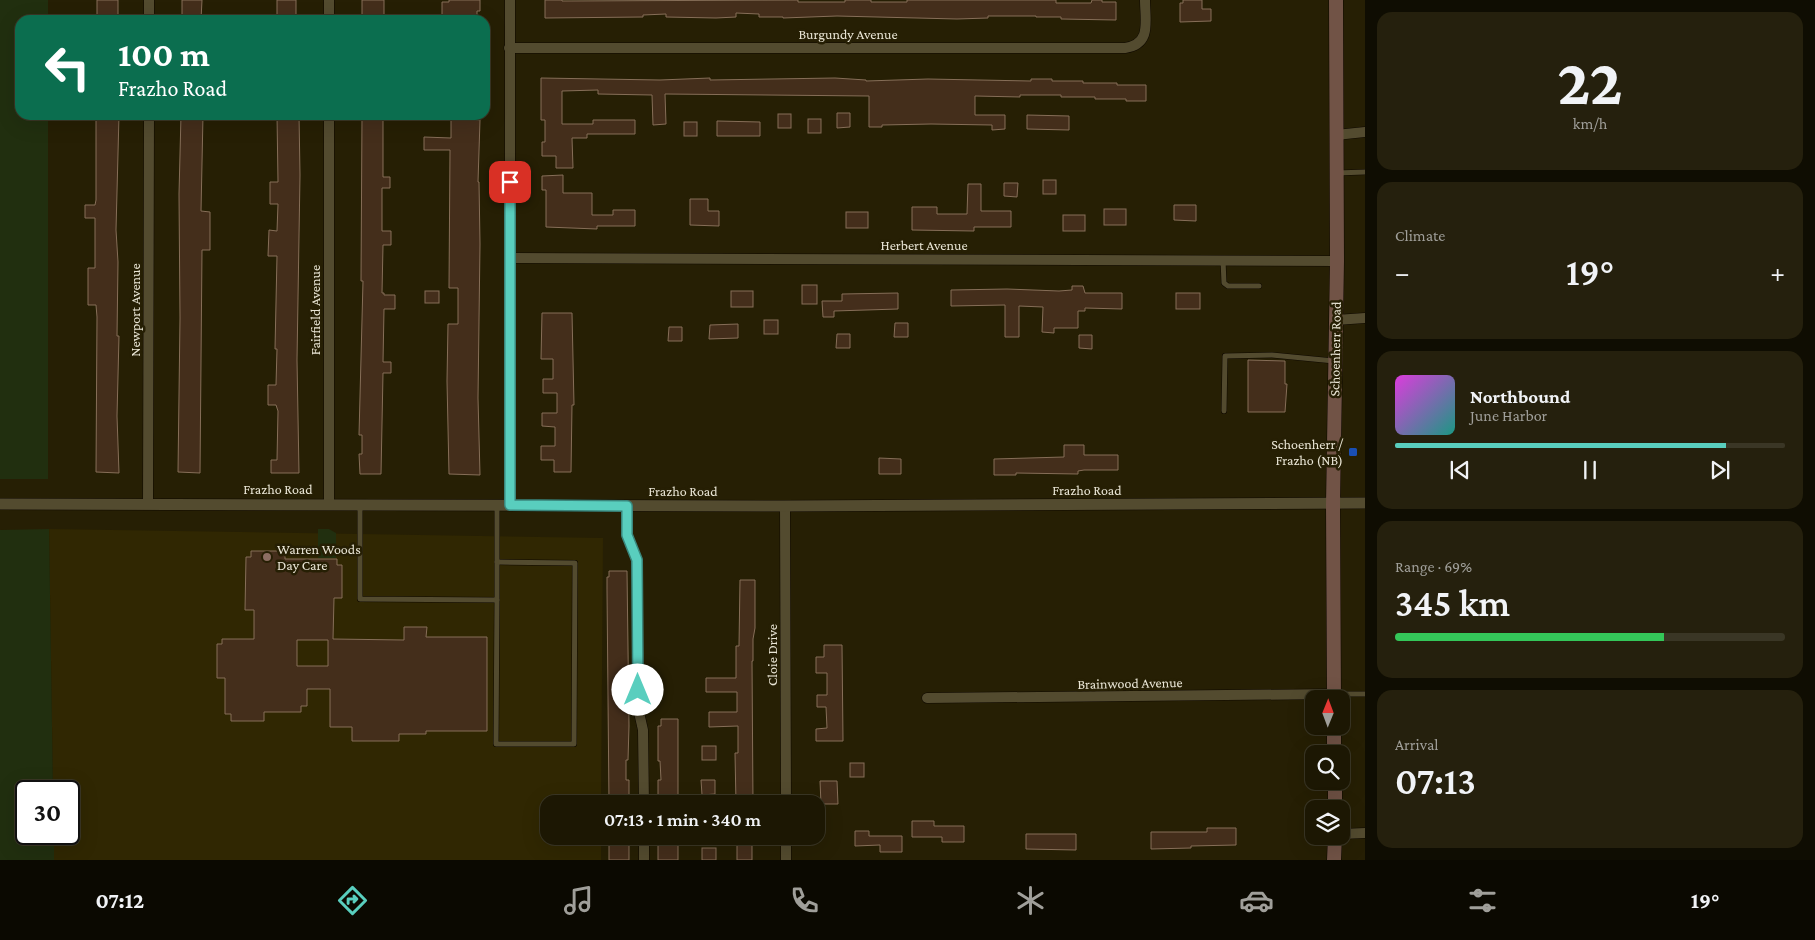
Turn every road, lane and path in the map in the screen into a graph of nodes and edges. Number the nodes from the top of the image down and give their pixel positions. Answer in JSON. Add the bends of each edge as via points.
{"nodes":[{"id":1,"x":149,"y":0,"type":"edge"},
{"id":2,"x":330,"y":0,"type":"edge"},
{"id":3,"x":510,"y":0,"type":"edge"},
{"id":4,"x":1145,"y":0,"type":"edge"},
{"id":5,"x":1336,"y":0,"type":"edge"},
{"id":6,"x":149,"y":15,"type":"edge"},
{"id":7,"x":330,"y":15,"type":"edge"},
{"id":8,"x":509,"y":48,"type":"junction"},
{"id":9,"x":149,"y":120,"type":"edge"},
{"id":10,"x":329,"y":120,"type":"edge"},
{"id":11,"x":1365,"y":132,"type":"edge"},
{"id":12,"x":1336,"y":135,"type":"junction"},
{"id":13,"x":1365,"y":172,"type":"edge"},
{"id":14,"x":1336,"y":173,"type":"junction"},
{"id":15,"x":511,"y":258,"type":"junction"},
{"id":16,"x":1223,"y":260,"type":"junction"},
{"id":17,"x":1336,"y":260,"type":"junction"},
{"id":18,"x":1259,"y":286,"type":"dead end"},
{"id":19,"x":1365,"y":318,"type":"edge"},
{"id":20,"x":1336,"y":320,"type":"junction"},
{"id":21,"x":1334,"y":361,"type":"junction"},
{"id":22,"x":1224,"y":411,"type":"dead end"},
{"id":23,"x":1365,"y":503,"type":"edge"},
{"id":24,"x":0,"y":504,"type":"edge"},
{"id":25,"x":148,"y":504,"type":"junction"},
{"id":26,"x":329,"y":504,"type":"junction"},
{"id":27,"x":1333,"y":504,"type":"junction"},
{"id":28,"x":360,"y":505,"type":"junction"},
{"id":29,"x":497,"y":505,"type":"junction"},
{"id":30,"x":510,"y":505,"type":"junction"},
{"id":31,"x":627,"y":506,"type":"junction"},
{"id":32,"x":785,"y":506,"type":"junction"},
{"id":33,"x":497,"y":562,"type":"junction"},
{"id":34,"x":497,"y":600,"type":"junction"},
{"id":35,"x":1334,"y":690,"type":"edge"},
{"id":36,"x":1365,"y":694,"type":"edge"},
{"id":37,"x":1350,"y":695,"type":"edge"},
{"id":38,"x":1305,"y":697,"type":"edge"},
{"id":39,"x":927,"y":698,"type":"dead end"},
{"id":40,"x":644,"y":795,"type":"edge"},
{"id":41,"x":786,"y":795,"type":"edge"},
{"id":42,"x":1365,"y":832,"type":"edge"},
{"id":43,"x":1350,"y":833,"type":"edge"},
{"id":44,"x":644,"y":845,"type":"edge"},
{"id":45,"x":786,"y":845,"type":"edge"},
{"id":46,"x":1335,"y":845,"type":"edge"},
{"id":47,"x":644,"y":860,"type":"edge"},
{"id":48,"x":786,"y":860,"type":"edge"},
{"id":49,"x":1334,"y":860,"type":"edge"}],
"edges":[{"from":1,"to":6,"type":"street"},
{"from":2,"to":7,"type":"street"},
{"from":3,"to":8,"type":"street"},
{"from":4,"to":8,"type":"street","name":"Burgundy Avenue","via":[[1142,42],[1125,48]]},
{"from":5,"to":12,"type":"main road","name":"Schoenherr Road"},
{"from":8,"to":15,"type":"street"},
{"from":9,"to":25,"type":"street","name":"Newport Avenue"},
{"from":10,"to":26,"type":"street","name":"Fairfield Avenue"},
{"from":11,"to":12,"type":"street"},
{"from":12,"to":14,"type":"main road","name":"Schoenherr Road"},
{"from":13,"to":14,"type":"lane"},
{"from":14,"to":17,"type":"main road","name":"Schoenherr Road"},
{"from":15,"to":16,"type":"street","name":"Herbert Avenue"},
{"from":15,"to":30,"type":"street"},
{"from":16,"to":17,"type":"street","name":"Herbert Avenue"},
{"from":16,"to":18,"type":"lane","via":[[1224,283],[1228,286]]},
{"from":17,"to":20,"type":"main road","name":"Schoenherr Road"},
{"from":19,"to":20,"type":"street"},
{"from":20,"to":21,"type":"main road","name":"Schoenherr Road"},
{"from":21,"to":22,"type":"lane","via":[[1272,355],[1225,356]]},
{"from":21,"to":27,"type":"main road","name":"Schoenherr Road"},
{"from":23,"to":27,"type":"street","name":"Frazho Road"},
{"from":24,"to":25,"type":"street","name":"Frazho Road"},
{"from":25,"to":26,"type":"street","name":"Frazho Road"},
{"from":26,"to":28,"type":"street","name":"Frazho Road"},
{"from":27,"to":32,"type":"street","name":"Frazho Road"},
{"from":27,"to":35,"type":"main road","name":"Schoenherr Road"},
{"from":28,"to":29,"type":"street","name":"Frazho Road"},
{"from":28,"to":34,"type":"lane","via":[[360,599]]},
{"from":29,"to":30,"type":"street","name":"Frazho Road"},
{"from":29,"to":33,"type":"lane"},
{"from":30,"to":31,"type":"street","name":"Frazho Road"},
{"from":31,"to":32,"type":"street","name":"Frazho Road"},
{"from":31,"to":40,"type":"street","via":[[627,535],[637,560],[638,708],[643,730]]},
{"from":32,"to":41,"type":"street","name":"Cloie Drive"},
{"from":33,"to":34,"type":"lane"},
{"from":33,"to":34,"type":"lane","via":[[575,563],[574,744],[496,744]]},
{"from":36,"to":37,"type":"lane"},
{"from":38,"to":39,"type":"street","name":"Brainwood Avenue"},
{"from":42,"to":43,"type":"street"},
{"from":44,"to":47,"type":"street"},
{"from":45,"to":48,"type":"street"},
{"from":46,"to":49,"type":"main road"}]}
